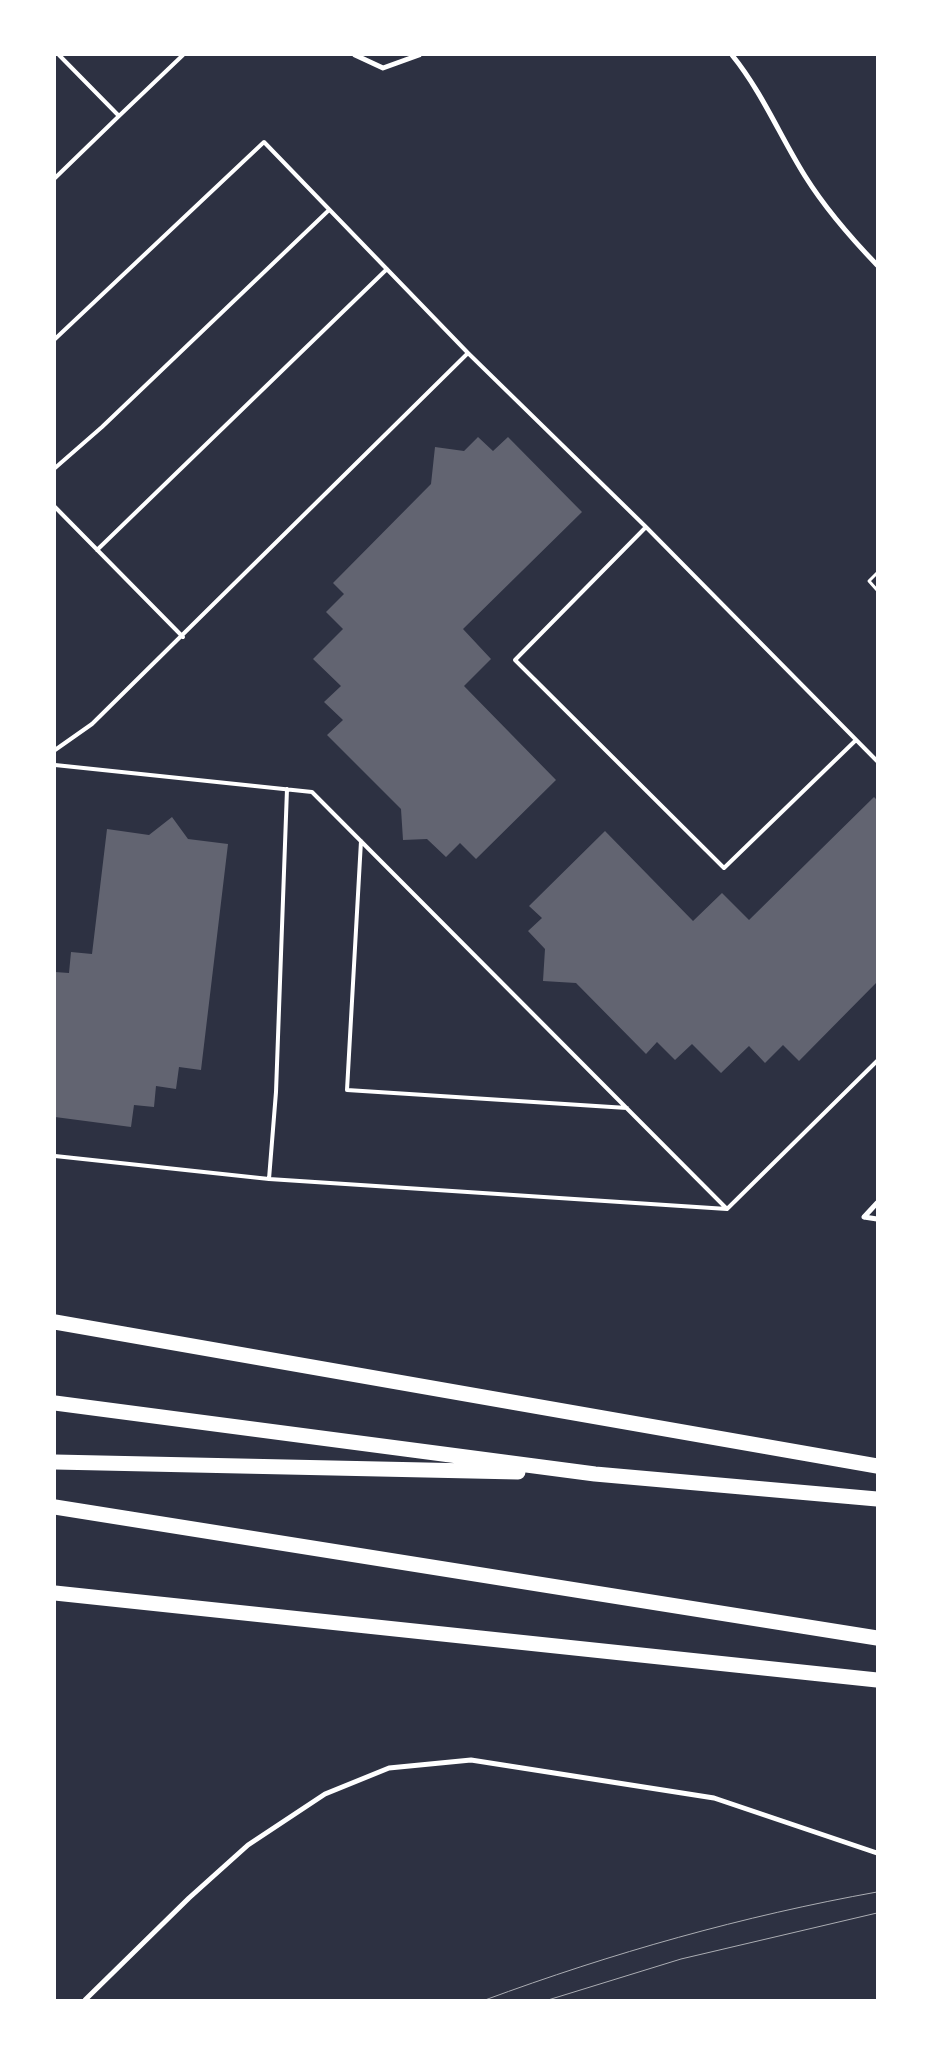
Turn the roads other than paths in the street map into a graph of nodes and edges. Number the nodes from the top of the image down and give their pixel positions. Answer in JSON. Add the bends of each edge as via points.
{"nodes":[{"id":1,"x":58,"y":55,"type":"edge"},
{"id":2,"x":183,"y":55,"type":"edge"},
{"id":3,"x":355,"y":55,"type":"edge"},
{"id":4,"x":419,"y":55,"type":"edge"},
{"id":5,"x":732,"y":55,"type":"edge"},
{"id":6,"x":119,"y":116,"type":"junction"},
{"id":7,"x":55,"y":178,"type":"edge"},
{"id":8,"x":329,"y":210,"type":"junction"},
{"id":9,"x":877,"y":265,"type":"edge"},
{"id":10,"x":387,"y":270,"type":"junction"},
{"id":11,"x":55,"y":339,"type":"edge"},
{"id":12,"x":468,"y":353,"type":"junction"},
{"id":13,"x":55,"y":468,"type":"edge"},
{"id":14,"x":55,"y":506,"type":"edge"},
{"id":15,"x":646,"y":527,"type":"junction"},
{"id":16,"x":97,"y":550,"type":"junction"},
{"id":17,"x":183,"y":637,"type":"junction"},
{"id":18,"x":856,"y":740,"type":"junction"},
{"id":19,"x":55,"y":750,"type":"edge"},
{"id":20,"x":877,"y":761,"type":"edge"},
{"id":21,"x":55,"y":765,"type":"edge"},
{"id":22,"x":287,"y":789,"type":"junction"},
{"id":23,"x":361,"y":841,"type":"junction"},
{"id":24,"x":877,"y":1061,"type":"edge"},
{"id":25,"x":627,"y":1108,"type":"junction"},
{"id":26,"x":55,"y":1156,"type":"edge"},
{"id":27,"x":269,"y":1179,"type":"junction"},
{"id":28,"x":877,"y":1202,"type":"edge"},
{"id":29,"x":727,"y":1209,"type":"junction"},
{"id":30,"x":877,"y":1219,"type":"edge"},
{"id":31,"x":55,"y":1322,"type":"edge"},
{"id":32,"x":55,"y":1403,"type":"edge"},
{"id":33,"x":55,"y":1462,"type":"edge"},
{"id":34,"x":877,"y":1466,"type":"edge"},
{"id":35,"x":595,"y":1474,"type":"junction"},
{"id":36,"x":877,"y":1499,"type":"edge"},
{"id":37,"x":55,"y":1507,"type":"edge"},
{"id":38,"x":55,"y":1593,"type":"edge"},
{"id":39,"x":877,"y":1638,"type":"edge"},
{"id":40,"x":877,"y":1680,"type":"edge"},
{"id":41,"x":877,"y":1853,"type":"edge"},
{"id":42,"x":85,"y":2000,"type":"edge"}],
"edges":[{"from":1,"to":6,"type":"lane"},
{"from":2,"to":6,"type":"lane"},
{"from":3,"to":4,"type":"street","via":[[383,68]]},
{"from":5,"to":9,"type":"street","via":[[749,76],[805,177],[854,241]]},
{"from":6,"to":7,"type":"lane"},
{"from":8,"to":10,"type":"lane"},
{"from":8,"to":11,"type":"lane","via":[[264,142]]},
{"from":8,"to":13,"type":"lane"},
{"from":10,"to":12,"type":"lane"},
{"from":10,"to":16,"type":"lane"},
{"from":12,"to":15,"type":"lane"},
{"from":12,"to":17,"type":"lane"},
{"from":14,"to":16,"type":"lane"},
{"from":15,"to":18,"type":"lane"},
{"from":15,"to":18,"type":"lane","via":[[515,660],[724,868]]},
{"from":16,"to":17,"type":"lane"},
{"from":17,"to":19,"type":"lane","via":[[92,724]]},
{"from":18,"to":20,"type":"lane"},
{"from":21,"to":22,"type":"lane"},
{"from":22,"to":23,"type":"lane","via":[[312,792]]},
{"from":22,"to":27,"type":"lane","via":[[276,1092]]},
{"from":23,"to":25,"type":"lane"},
{"from":23,"to":25,"type":"lane","via":[[347,1090]]},
{"from":24,"to":29,"type":"lane"},
{"from":25,"to":29,"type":"lane"},
{"from":26,"to":27,"type":"lane"},
{"from":27,"to":29,"type":"lane"},
{"from":28,"to":30,"type":"street","via":[[864,1217]]},
{"from":31,"to":34,"type":"highway"},
{"from":32,"to":35,"type":"highway"},
{"from":33,"to":35,"type":"highway"},
{"from":35,"to":36,"type":"highway"},
{"from":37,"to":39,"type":"highway"},
{"from":38,"to":40,"type":"highway"},
{"from":41,"to":42,"type":"street","via":[[714,1798],[471,1760],[390,1768],[325,1794],[248,1845]]}]}
